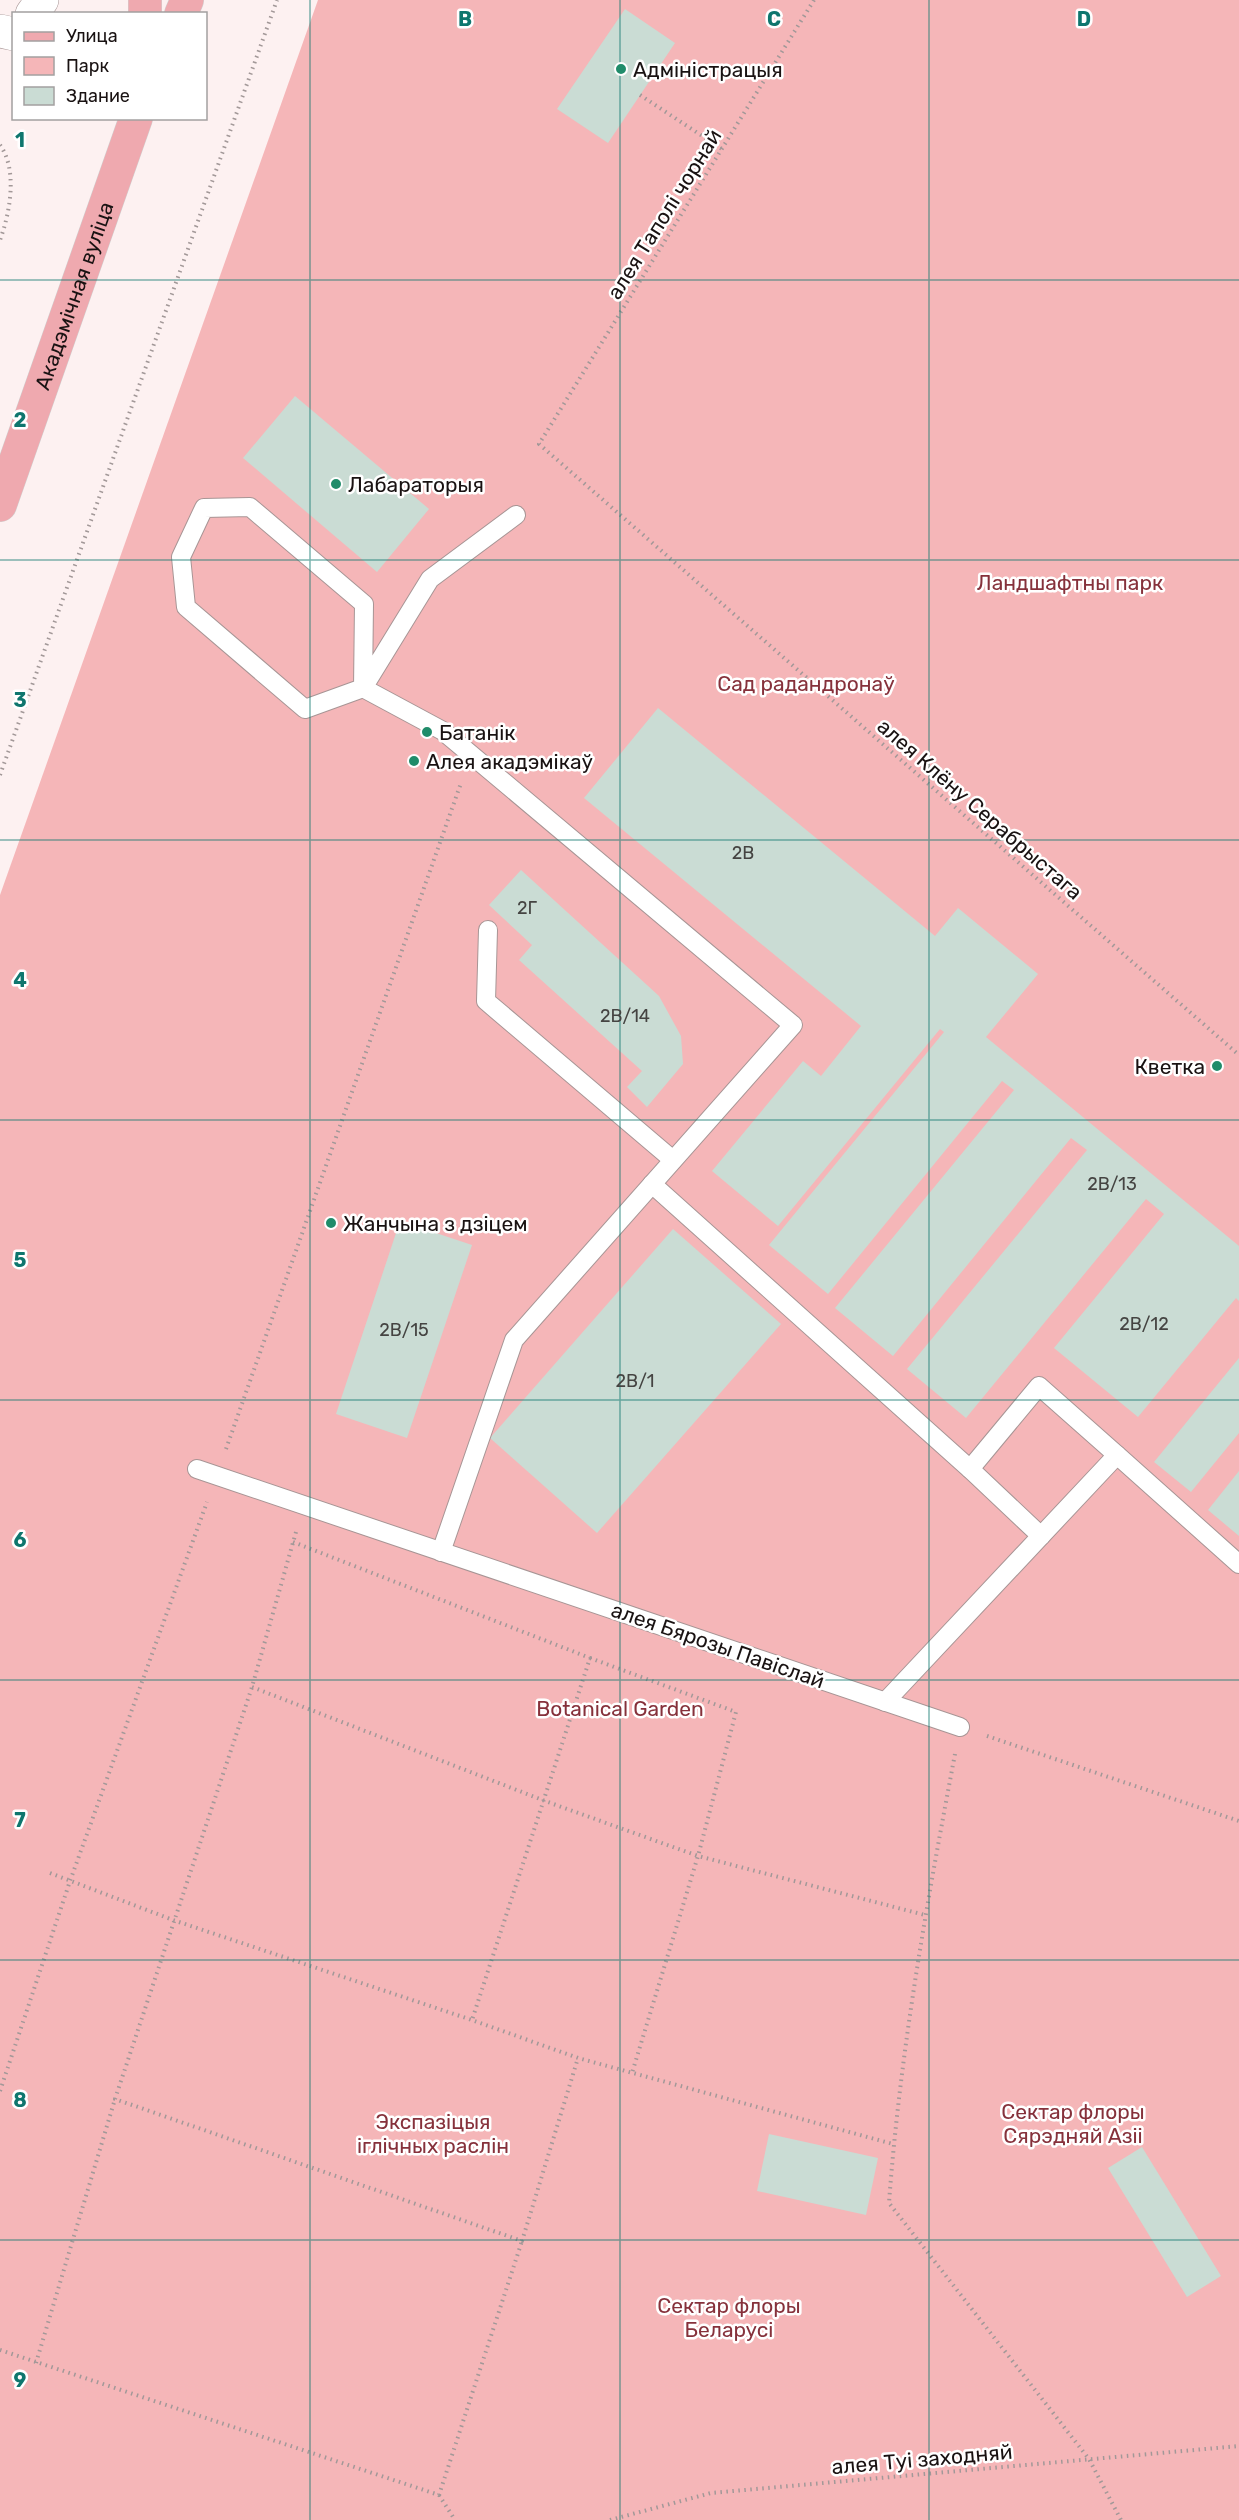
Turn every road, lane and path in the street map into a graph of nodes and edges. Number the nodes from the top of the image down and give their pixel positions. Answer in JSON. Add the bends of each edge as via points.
{"nodes":[{"id":1,"x":277,"y":0,"type":"edge"},
{"id":2,"x":814,"y":0,"type":"edge"},
{"id":3,"x":640,"y":95,"type":"dead end"},
{"id":4,"x":135,"y":120,"type":"edge"},
{"id":5,"x":0,"y":145,"type":"edge"},
{"id":6,"x":722,"y":149,"type":"junction"},
{"id":7,"x":0,"y":240,"type":"edge"},
{"id":8,"x":539,"y":444,"type":"joint"},
{"id":9,"x":0,"y":505,"type":"edge"},
{"id":10,"x":516,"y":515,"type":"dead end"},
{"id":11,"x":363,"y":688,"type":"junction"},
{"id":12,"x":471,"y":754,"type":"junction"},
{"id":13,"x":0,"y":775,"type":"edge"},
{"id":14,"x":488,"y":930,"type":"dead end"},
{"id":15,"x":1239,"y":1055,"type":"edge"},
{"id":16,"x":673,"y":1160,"type":"junction"},
{"id":17,"x":652,"y":1184,"type":"junction"},
{"id":18,"x":1117,"y":1455,"type":"junction"},
{"id":19,"x":197,"y":1469,"type":"dead end"},
{"id":20,"x":970,"y":1469,"type":"junction"},
{"id":21,"x":217,"y":1476,"type":"junction"},
{"id":22,"x":304,"y":1505,"type":"junction"},
{"id":23,"x":1041,"y":1536,"type":"junction"},
{"id":24,"x":293,"y":1542,"type":"junction"},
{"id":25,"x":441,"y":1552,"type":"junction"},
{"id":26,"x":1239,"y":1564,"type":"edge"},
{"id":27,"x":590,"y":1658,"type":"junction"},
{"id":28,"x":252,"y":1687,"type":"junction"},
{"id":29,"x":885,"y":1702,"type":"junction"},
{"id":30,"x":960,"y":1727,"type":"junction"},
{"id":31,"x":545,"y":1802,"type":"junction"},
{"id":32,"x":1239,"y":1821,"type":"edge"},
{"id":33,"x":698,"y":1856,"type":"junction"},
{"id":34,"x":50,"y":1873,"type":"dead end"},
{"id":35,"x":70,"y":1881,"type":"junction"},
{"id":36,"x":925,"y":1915,"type":"junction"},
{"id":37,"x":173,"y":1920,"type":"junction"},
{"id":38,"x":472,"y":2020,"type":"junction"},
{"id":39,"x":578,"y":2058,"type":"junction"},
{"id":40,"x":632,"y":2073,"type":"junction"},
{"id":41,"x":0,"y":2091,"type":"edge"},
{"id":42,"x":116,"y":2099,"type":"junction"},
{"id":43,"x":893,"y":2144,"type":"junction"},
{"id":44,"x":522,"y":2241,"type":"junction"},
{"id":45,"x":0,"y":2350,"type":"edge"},
{"id":46,"x":36,"y":2363,"type":"junction"},
{"id":47,"x":1239,"y":2446,"type":"edge"},
{"id":48,"x":1089,"y":2459,"type":"junction"},
{"id":49,"x":440,"y":2495,"type":"junction"},
{"id":50,"x":455,"y":2520,"type":"edge"},
{"id":51,"x":610,"y":2520,"type":"edge"},
{"id":52,"x":1121,"y":2520,"type":"edge"}],
"edges":[{"from":1,"to":13,"type":"path"},
{"from":2,"to":6,"type":"path","name":"алея Таполі чорнай"},
{"from":3,"to":6,"type":"path"},
{"from":4,"to":9,"type":"main road","name":"Акадэмічная вуліца"},
{"from":5,"to":7,"type":"path","via":[[7,155],[11,203]]},
{"from":6,"to":8,"type":"path","name":"алея Таполі чорнай"},
{"from":8,"to":15,"type":"path","name":"алея Клёну Серабрыстага"},
{"from":10,"to":11,"type":"lane","via":[[430,579]]},
{"from":11,"to":11,"type":"lane","via":[[305,709],[186,607],[181,557],[204,508],[250,507],[364,604]]},
{"from":11,"to":12,"type":"lane","via":[[443,731]]},
{"from":12,"to":16,"type":"lane","via":[[793,1025]]},
{"from":12,"to":21,"type":"path"},
{"from":14,"to":16,"type":"lane","via":[[486,1001]]},
{"from":16,"to":17,"type":"lane"},
{"from":17,"to":20,"type":"lane"},
{"from":17,"to":25,"type":"lane","via":[[514,1340]]},
{"from":18,"to":20,"type":"lane","via":[[1039,1386]]},
{"from":18,"to":23,"type":"lane"},
{"from":18,"to":26,"type":"lane"},
{"from":19,"to":21,"type":"lane","name":"алея Бярозы Павіслай"},
{"from":20,"to":23,"type":"lane"},
{"from":21,"to":22,"type":"lane","name":"алея Бярозы Павіслай"},
{"from":21,"to":35,"type":"path"},
{"from":22,"to":24,"type":"path"},
{"from":22,"to":25,"type":"lane","name":"алея Бярозы Павіслай"},
{"from":23,"to":29,"type":"lane"},
{"from":24,"to":27,"type":"path"},
{"from":24,"to":28,"type":"path"},
{"from":25,"to":29,"type":"lane","name":"алея Бярозы Павіслай"},
{"from":27,"to":31,"type":"path"},
{"from":27,"to":33,"type":"path","via":[[736,1712]]},
{"from":28,"to":31,"type":"path"},
{"from":28,"to":37,"type":"path"},
{"from":29,"to":30,"type":"lane","name":"алея Бярозы Павіслай"},
{"from":30,"to":32,"type":"path"},
{"from":30,"to":36,"type":"path"},
{"from":31,"to":33,"type":"path"},
{"from":31,"to":38,"type":"path"},
{"from":33,"to":36,"type":"path"},
{"from":33,"to":40,"type":"path"},
{"from":34,"to":35,"type":"path"},
{"from":35,"to":37,"type":"path"},
{"from":35,"to":41,"type":"path"},
{"from":36,"to":43,"type":"path"},
{"from":37,"to":38,"type":"path"},
{"from":37,"to":42,"type":"path"},
{"from":38,"to":39,"type":"path"},
{"from":39,"to":40,"type":"path"},
{"from":39,"to":44,"type":"path"},
{"from":40,"to":43,"type":"path"},
{"from":42,"to":44,"type":"path"},
{"from":42,"to":46,"type":"path"},
{"from":43,"to":48,"type":"path","via":[[889,2203]]},
{"from":44,"to":49,"type":"path"},
{"from":45,"to":46,"type":"path"},
{"from":46,"to":49,"type":"path"},
{"from":47,"to":48,"type":"path","name":"алея Туі заходняй"},
{"from":48,"to":51,"type":"path","name":"алея Туі заходняй","via":[[711,2493]]},
{"from":48,"to":52,"type":"path"},
{"from":49,"to":50,"type":"path"}]}
